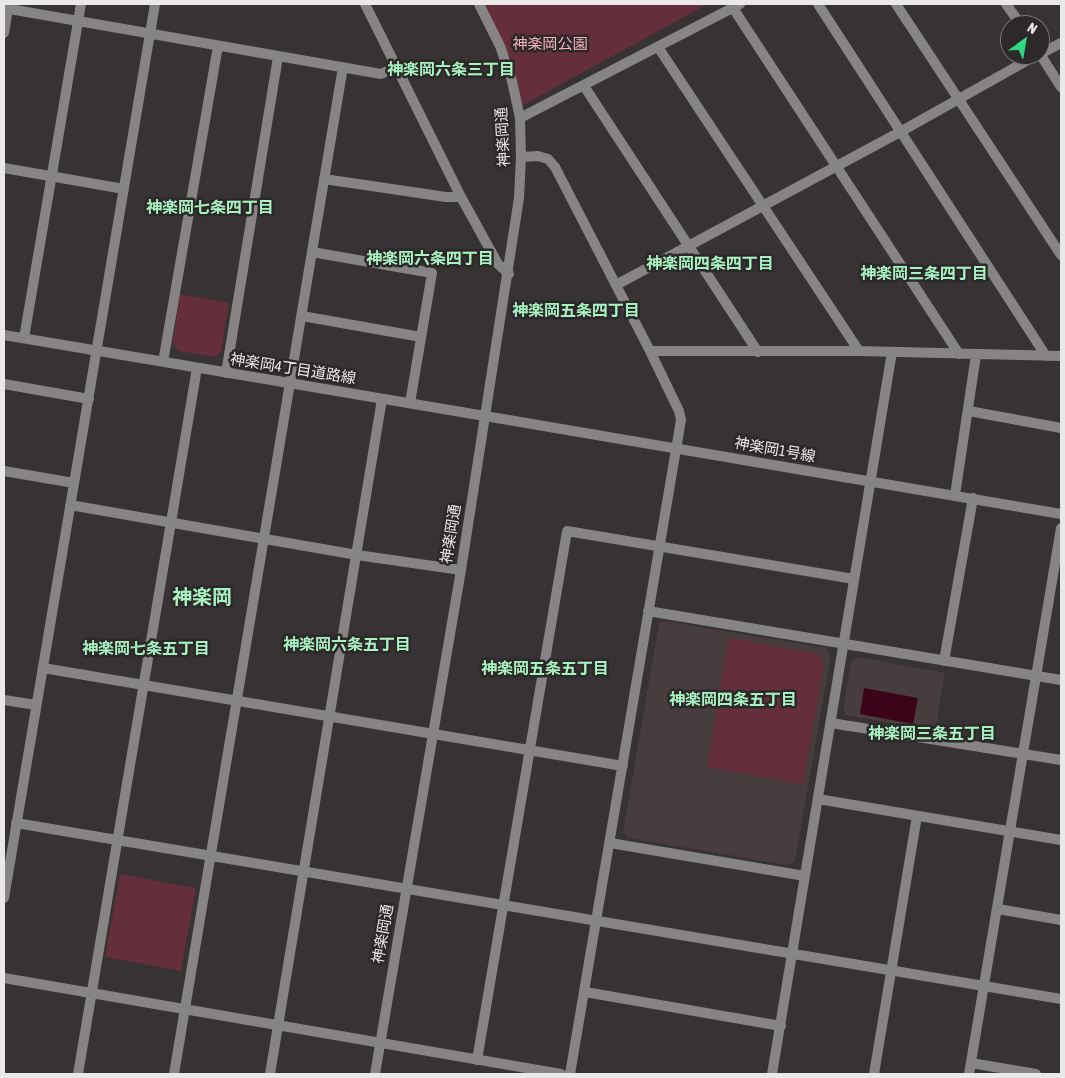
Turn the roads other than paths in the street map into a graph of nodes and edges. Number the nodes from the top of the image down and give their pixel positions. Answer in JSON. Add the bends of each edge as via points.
{"nodes":[{"id":1,"x":81,"y":4,"type":"edge"},
{"id":2,"x":156,"y":4,"type":"edge"},
{"id":3,"x":365,"y":4,"type":"edge"},
{"id":4,"x":479,"y":4,"type":"edge"},
{"id":5,"x":818,"y":4,"type":"edge"},
{"id":6,"x":896,"y":4,"type":"edge"},
{"id":7,"x":1006,"y":4,"type":"edge"},
{"id":8,"x":736,"y":6,"type":"edge"},
{"id":9,"x":6,"y":9,"type":"edge"},
{"id":10,"x":1013,"y":15,"type":"edge"},
{"id":11,"x":78,"y":22,"type":"junction"},
{"id":12,"x":4,"y":33,"type":"edge"},
{"id":13,"x":150,"y":34,"type":"junction"},
{"id":14,"x":218,"y":46,"type":"junction"},
{"id":15,"x":658,"y":48,"type":"junction"},
{"id":16,"x":278,"y":57,"type":"junction"},
{"id":17,"x":1019,"y":65,"type":"edge"},
{"id":18,"x":1046,"y":65,"type":"edge"},
{"id":19,"x":396,"y":66,"type":"junction"},
{"id":20,"x":343,"y":67,"type":"junction"},
{"id":21,"x":584,"y":86,"type":"junction"},
{"id":22,"x":1061,"y":87,"type":"edge"},
{"id":23,"x":958,"y":98,"type":"junction"},
{"id":24,"x":520,"y":118,"type":"junction"},
{"id":25,"x":900,"y":132,"type":"junction"},
{"id":26,"x":521,"y":157,"type":"junction"},
{"id":27,"x":837,"y":166,"type":"junction"},
{"id":28,"x":4,"y":168,"type":"edge"},
{"id":29,"x":53,"y":176,"type":"junction"},
{"id":30,"x":324,"y":179,"type":"junction"},
{"id":31,"x":124,"y":188,"type":"junction"},
{"id":32,"x":461,"y":197,"type":"junction"},
{"id":33,"x":764,"y":205,"type":"junction"},
{"id":34,"x":689,"y":246,"type":"junction"},
{"id":35,"x":312,"y":252,"type":"junction"},
{"id":36,"x":1061,"y":255,"type":"edge"},
{"id":37,"x":509,"y":274,"type":"junction"},
{"id":38,"x":616,"y":285,"type":"junction"},
{"id":39,"x":302,"y":316,"type":"junction"},
{"id":40,"x":4,"y":334,"type":"edge"},
{"id":41,"x":421,"y":337,"type":"junction"},
{"id":42,"x":24,"y":338,"type":"junction"},
{"id":43,"x":97,"y":351,"type":"junction"},
{"id":44,"x":859,"y":351,"type":"junction"},
{"id":45,"x":650,"y":352,"type":"junction"},
{"id":46,"x":758,"y":352,"type":"junction"},
{"id":47,"x":892,"y":352,"type":"junction"},
{"id":48,"x":959,"y":354,"type":"junction"},
{"id":49,"x":976,"y":355,"type":"junction"},
{"id":50,"x":1046,"y":356,"type":"junction"},
{"id":51,"x":1061,"y":356,"type":"edge"},
{"id":52,"x":163,"y":362,"type":"junction"},
{"id":53,"x":197,"y":368,"type":"junction"},
{"id":54,"x":226,"y":373,"type":"junction"},
{"id":55,"x":290,"y":383,"type":"junction"},
{"id":56,"x":4,"y":384,"type":"edge"},
{"id":57,"x":89,"y":399,"type":"junction"},
{"id":58,"x":382,"y":399,"type":"junction"},
{"id":59,"x":410,"y":403,"type":"junction"},
{"id":60,"x":968,"y":411,"type":"junction"},
{"id":61,"x":485,"y":416,"type":"junction"},
{"id":62,"x":1061,"y":428,"type":"edge"},
{"id":63,"x":676,"y":448,"type":"junction"},
{"id":64,"x":4,"y":471,"type":"edge"},
{"id":65,"x":871,"y":481,"type":"junction"},
{"id":66,"x":74,"y":483,"type":"junction"},
{"id":67,"x":955,"y":495,"type":"junction"},
{"id":68,"x":973,"y":498,"type":"junction"},
{"id":69,"x":70,"y":505,"type":"junction"},
{"id":70,"x":1061,"y":514,"type":"edge"},
{"id":71,"x":172,"y":522,"type":"junction"},
{"id":72,"x":1061,"y":528,"type":"edge"},
{"id":73,"x":264,"y":539,"type":"junction"},
{"id":74,"x":659,"y":548,"type":"junction"},
{"id":75,"x":357,"y":554,"type":"junction"},
{"id":76,"x":461,"y":570,"type":"junction"},
{"id":77,"x":854,"y":579,"type":"junction"},
{"id":78,"x":648,"y":611,"type":"junction"},
{"id":79,"x":844,"y":644,"type":"junction"},
{"id":80,"x":944,"y":661,"type":"junction"},
{"id":81,"x":43,"y":668,"type":"junction"},
{"id":82,"x":1036,"y":676,"type":"junction"},
{"id":83,"x":1061,"y":680,"type":"edge"},
{"id":84,"x":144,"y":684,"type":"junction"},
{"id":85,"x":4,"y":700,"type":"edge"},
{"id":86,"x":237,"y":701,"type":"junction"},
{"id":87,"x":36,"y":704,"type":"junction"},
{"id":88,"x":328,"y":716,"type":"junction"},
{"id":89,"x":831,"y":723,"type":"junction"},
{"id":90,"x":431,"y":732,"type":"junction"},
{"id":91,"x":529,"y":750,"type":"junction"},
{"id":92,"x":1022,"y":754,"type":"junction"},
{"id":93,"x":1061,"y":760,"type":"edge"},
{"id":94,"x":623,"y":766,"type":"junction"},
{"id":95,"x":818,"y":799,"type":"junction"},
{"id":96,"x":917,"y":816,"type":"junction"},
{"id":97,"x":16,"y":823,"type":"junction"},
{"id":98,"x":1009,"y":831,"type":"junction"},
{"id":99,"x":119,"y":840,"type":"junction"},
{"id":100,"x":1061,"y":840,"type":"edge"},
{"id":101,"x":610,"y":842,"type":"junction"},
{"id":102,"x":211,"y":855,"type":"junction"},
{"id":103,"x":303,"y":871,"type":"junction"},
{"id":104,"x":804,"y":876,"type":"junction"},
{"id":105,"x":406,"y":888,"type":"junction"},
{"id":106,"x":4,"y":898,"type":"edge"},
{"id":107,"x":503,"y":904,"type":"junction"},
{"id":108,"x":998,"y":909,"type":"junction"},
{"id":109,"x":1061,"y":920,"type":"edge"},
{"id":110,"x":596,"y":922,"type":"junction"},
{"id":111,"x":792,"y":954,"type":"junction"},
{"id":112,"x":891,"y":970,"type":"junction"},
{"id":113,"x":4,"y":978,"type":"edge"},
{"id":114,"x":984,"y":986,"type":"junction"},
{"id":115,"x":585,"y":992,"type":"junction"},
{"id":116,"x":92,"y":994,"type":"junction"},
{"id":117,"x":1061,"y":999,"type":"edge"},
{"id":118,"x":186,"y":1008,"type":"junction"},
{"id":119,"x":278,"y":1025,"type":"junction"},
{"id":120,"x":781,"y":1026,"type":"junction"},
{"id":121,"x":380,"y":1042,"type":"junction"},
{"id":122,"x":477,"y":1060,"type":"junction"},
{"id":123,"x":971,"y":1063,"type":"junction"},
{"id":124,"x":78,"y":1074,"type":"edge"},
{"id":125,"x":174,"y":1074,"type":"edge"},
{"id":126,"x":270,"y":1074,"type":"edge"},
{"id":127,"x":375,"y":1074,"type":"edge"},
{"id":128,"x":561,"y":1074,"type":"edge"},
{"id":129,"x":570,"y":1074,"type":"edge"},
{"id":130,"x":772,"y":1074,"type":"edge"},
{"id":131,"x":874,"y":1074,"type":"edge"},
{"id":132,"x":969,"y":1074,"type":"edge"},
{"id":133,"x":1036,"y":1074,"type":"edge"}],
"edges":[{"from":1,"to":11,"type":"street"},
{"from":2,"to":13,"type":"street"},
{"from":3,"to":19,"type":"street"},
{"from":4,"to":24,"type":"street","name":"神楽岡通","via":[[503,55]]},
{"from":5,"to":25,"type":"street"},
{"from":6,"to":23,"type":"street"},
{"from":7,"to":10,"type":"street"},
{"from":8,"to":15,"type":"street"},
{"from":8,"to":27,"type":"street"},
{"from":9,"to":11,"type":"street"},
{"from":9,"to":12,"type":"street"},
{"from":11,"to":13,"type":"street"},
{"from":11,"to":29,"type":"street"},
{"from":13,"to":14,"type":"street"},
{"from":13,"to":31,"type":"street"},
{"from":14,"to":16,"type":"street"},
{"from":14,"to":52,"type":"street"},
{"from":15,"to":21,"type":"street"},
{"from":15,"to":33,"type":"street"},
{"from":16,"to":20,"type":"street"},
{"from":16,"to":54,"type":"street"},
{"from":17,"to":23,"type":"street"},
{"from":18,"to":22,"type":"street"},
{"from":19,"to":20,"type":"street","via":[[381,74]]},
{"from":19,"to":32,"type":"street"},
{"from":20,"to":30,"type":"street"},
{"from":21,"to":24,"type":"street"},
{"from":21,"to":34,"type":"street"},
{"from":23,"to":25,"type":"street"},
{"from":23,"to":36,"type":"street"},
{"from":24,"to":26,"type":"street","name":"神楽岡通"},
{"from":25,"to":27,"type":"street"},
{"from":25,"to":50,"type":"street"},
{"from":26,"to":37,"type":"street","name":"神楽岡通"},
{"from":26,"to":38,"type":"street","via":[[548,159],[555,167]]},
{"from":27,"to":33,"type":"street"},
{"from":27,"to":48,"type":"street"},
{"from":28,"to":29,"type":"street"},
{"from":29,"to":31,"type":"street"},
{"from":29,"to":42,"type":"street"},
{"from":30,"to":32,"type":"street"},
{"from":30,"to":35,"type":"street"},
{"from":31,"to":43,"type":"street"},
{"from":32,"to":37,"type":"street","via":[[498,264]]},
{"from":33,"to":34,"type":"street"},
{"from":33,"to":44,"type":"street"},
{"from":34,"to":38,"type":"street"},
{"from":34,"to":46,"type":"street"},
{"from":35,"to":39,"type":"street"},
{"from":35,"to":41,"type":"street","via":[[432,273]]},
{"from":37,"to":61,"type":"street","name":"神楽岡通"},
{"from":38,"to":45,"type":"street"},
{"from":39,"to":41,"type":"street"},
{"from":39,"to":55,"type":"street"},
{"from":40,"to":42,"type":"street","name":"神楽岡4丁目道路線"},
{"from":41,"to":59,"type":"street"},
{"from":42,"to":43,"type":"street","name":"神楽岡4丁目道路線"},
{"from":43,"to":52,"type":"street","name":"神楽岡4丁目道路線"},
{"from":43,"to":57,"type":"street"},
{"from":44,"to":46,"type":"street"},
{"from":44,"to":47,"type":"street"},
{"from":45,"to":46,"type":"street"},
{"from":45,"to":63,"type":"street","via":[[679,411],[681,420]]},
{"from":47,"to":48,"type":"street"},
{"from":47,"to":65,"type":"street"},
{"from":48,"to":49,"type":"street"},
{"from":49,"to":50,"type":"street"},
{"from":49,"to":60,"type":"street"},
{"from":50,"to":51,"type":"street"},
{"from":52,"to":53,"type":"street","name":"神楽岡4丁目道路線"},
{"from":53,"to":54,"type":"street","name":"神楽岡4丁目道路線"},
{"from":53,"to":71,"type":"street"},
{"from":54,"to":55,"type":"street","name":"神楽岡4丁目道路線"},
{"from":55,"to":58,"type":"street","name":"神楽岡4丁目道路線"},
{"from":55,"to":73,"type":"street"},
{"from":56,"to":57,"type":"street"},
{"from":57,"to":66,"type":"street"},
{"from":58,"to":59,"type":"street","name":"神楽岡4丁目道路線"},
{"from":58,"to":75,"type":"street"},
{"from":59,"to":61,"type":"street","name":"神楽岡4丁目道路線"},
{"from":60,"to":62,"type":"street"},
{"from":60,"to":67,"type":"street"},
{"from":61,"to":63,"type":"street","name":"神楽岡1号線"},
{"from":61,"to":76,"type":"street","name":"神楽岡通"},
{"from":63,"to":65,"type":"street","name":"神楽岡1号線"},
{"from":63,"to":74,"type":"street"},
{"from":64,"to":66,"type":"street"},
{"from":65,"to":67,"type":"street","name":"神楽岡1号線"},
{"from":65,"to":77,"type":"street"},
{"from":66,"to":69,"type":"street"},
{"from":67,"to":68,"type":"street","name":"神楽岡1号線"},
{"from":68,"to":70,"type":"street","name":"神楽岡1号線"},
{"from":68,"to":80,"type":"street"},
{"from":69,"to":71,"type":"street"},
{"from":69,"to":81,"type":"street"},
{"from":71,"to":73,"type":"street"},
{"from":71,"to":84,"type":"street"},
{"from":72,"to":82,"type":"street"},
{"from":73,"to":75,"type":"street"},
{"from":73,"to":86,"type":"street"},
{"from":74,"to":77,"type":"street"},
{"from":74,"to":78,"type":"street"},
{"from":74,"to":91,"type":"street","via":[[567,531]]},
{"from":75,"to":76,"type":"street"},
{"from":75,"to":88,"type":"street"},
{"from":76,"to":90,"type":"street","name":"神楽岡通"},
{"from":77,"to":79,"type":"street"},
{"from":78,"to":79,"type":"street"},
{"from":78,"to":94,"type":"street"},
{"from":79,"to":80,"type":"street"},
{"from":79,"to":89,"type":"street"},
{"from":80,"to":82,"type":"street"},
{"from":81,"to":84,"type":"street"},
{"from":81,"to":87,"type":"street"},
{"from":82,"to":83,"type":"street"},
{"from":82,"to":92,"type":"street"},
{"from":84,"to":86,"type":"street"},
{"from":84,"to":99,"type":"street"},
{"from":85,"to":87,"type":"street"},
{"from":86,"to":88,"type":"street"},
{"from":86,"to":102,"type":"street"},
{"from":87,"to":97,"type":"street"},
{"from":88,"to":90,"type":"street"},
{"from":88,"to":103,"type":"street"},
{"from":89,"to":92,"type":"street"},
{"from":89,"to":95,"type":"street"},
{"from":90,"to":91,"type":"street"},
{"from":90,"to":105,"type":"street","name":"神楽岡通"},
{"from":91,"to":94,"type":"street"},
{"from":91,"to":107,"type":"street"},
{"from":92,"to":93,"type":"street"},
{"from":92,"to":98,"type":"street"},
{"from":94,"to":101,"type":"street"},
{"from":95,"to":96,"type":"street"},
{"from":95,"to":104,"type":"street"},
{"from":96,"to":98,"type":"street"},
{"from":96,"to":112,"type":"street"},
{"from":97,"to":99,"type":"street"},
{"from":97,"to":106,"type":"street"},
{"from":98,"to":100,"type":"street"},
{"from":98,"to":108,"type":"street"},
{"from":99,"to":102,"type":"street"},
{"from":99,"to":116,"type":"street"},
{"from":101,"to":104,"type":"street"},
{"from":101,"to":110,"type":"street"},
{"from":102,"to":103,"type":"street"},
{"from":102,"to":118,"type":"street"},
{"from":103,"to":105,"type":"street"},
{"from":103,"to":119,"type":"street"},
{"from":104,"to":111,"type":"street"},
{"from":105,"to":107,"type":"street"},
{"from":105,"to":121,"type":"street","name":"神楽岡通"},
{"from":107,"to":110,"type":"street"},
{"from":107,"to":122,"type":"street"},
{"from":108,"to":109,"type":"street"},
{"from":108,"to":114,"type":"street"},
{"from":110,"to":111,"type":"street"},
{"from":110,"to":115,"type":"street"},
{"from":111,"to":112,"type":"street"},
{"from":111,"to":120,"type":"street"},
{"from":112,"to":114,"type":"street"},
{"from":112,"to":131,"type":"street"},
{"from":113,"to":116,"type":"street"},
{"from":114,"to":117,"type":"street"},
{"from":114,"to":123,"type":"street"},
{"from":115,"to":120,"type":"street"},
{"from":115,"to":129,"type":"street"},
{"from":116,"to":118,"type":"street"},
{"from":116,"to":124,"type":"street"},
{"from":118,"to":119,"type":"street"},
{"from":118,"to":125,"type":"street"},
{"from":119,"to":121,"type":"street"},
{"from":119,"to":126,"type":"street"},
{"from":120,"to":130,"type":"street"},
{"from":121,"to":122,"type":"street"},
{"from":121,"to":127,"type":"street","name":"神楽岡通"},
{"from":122,"to":128,"type":"street"},
{"from":123,"to":132,"type":"street"},
{"from":123,"to":133,"type":"street"}]}
